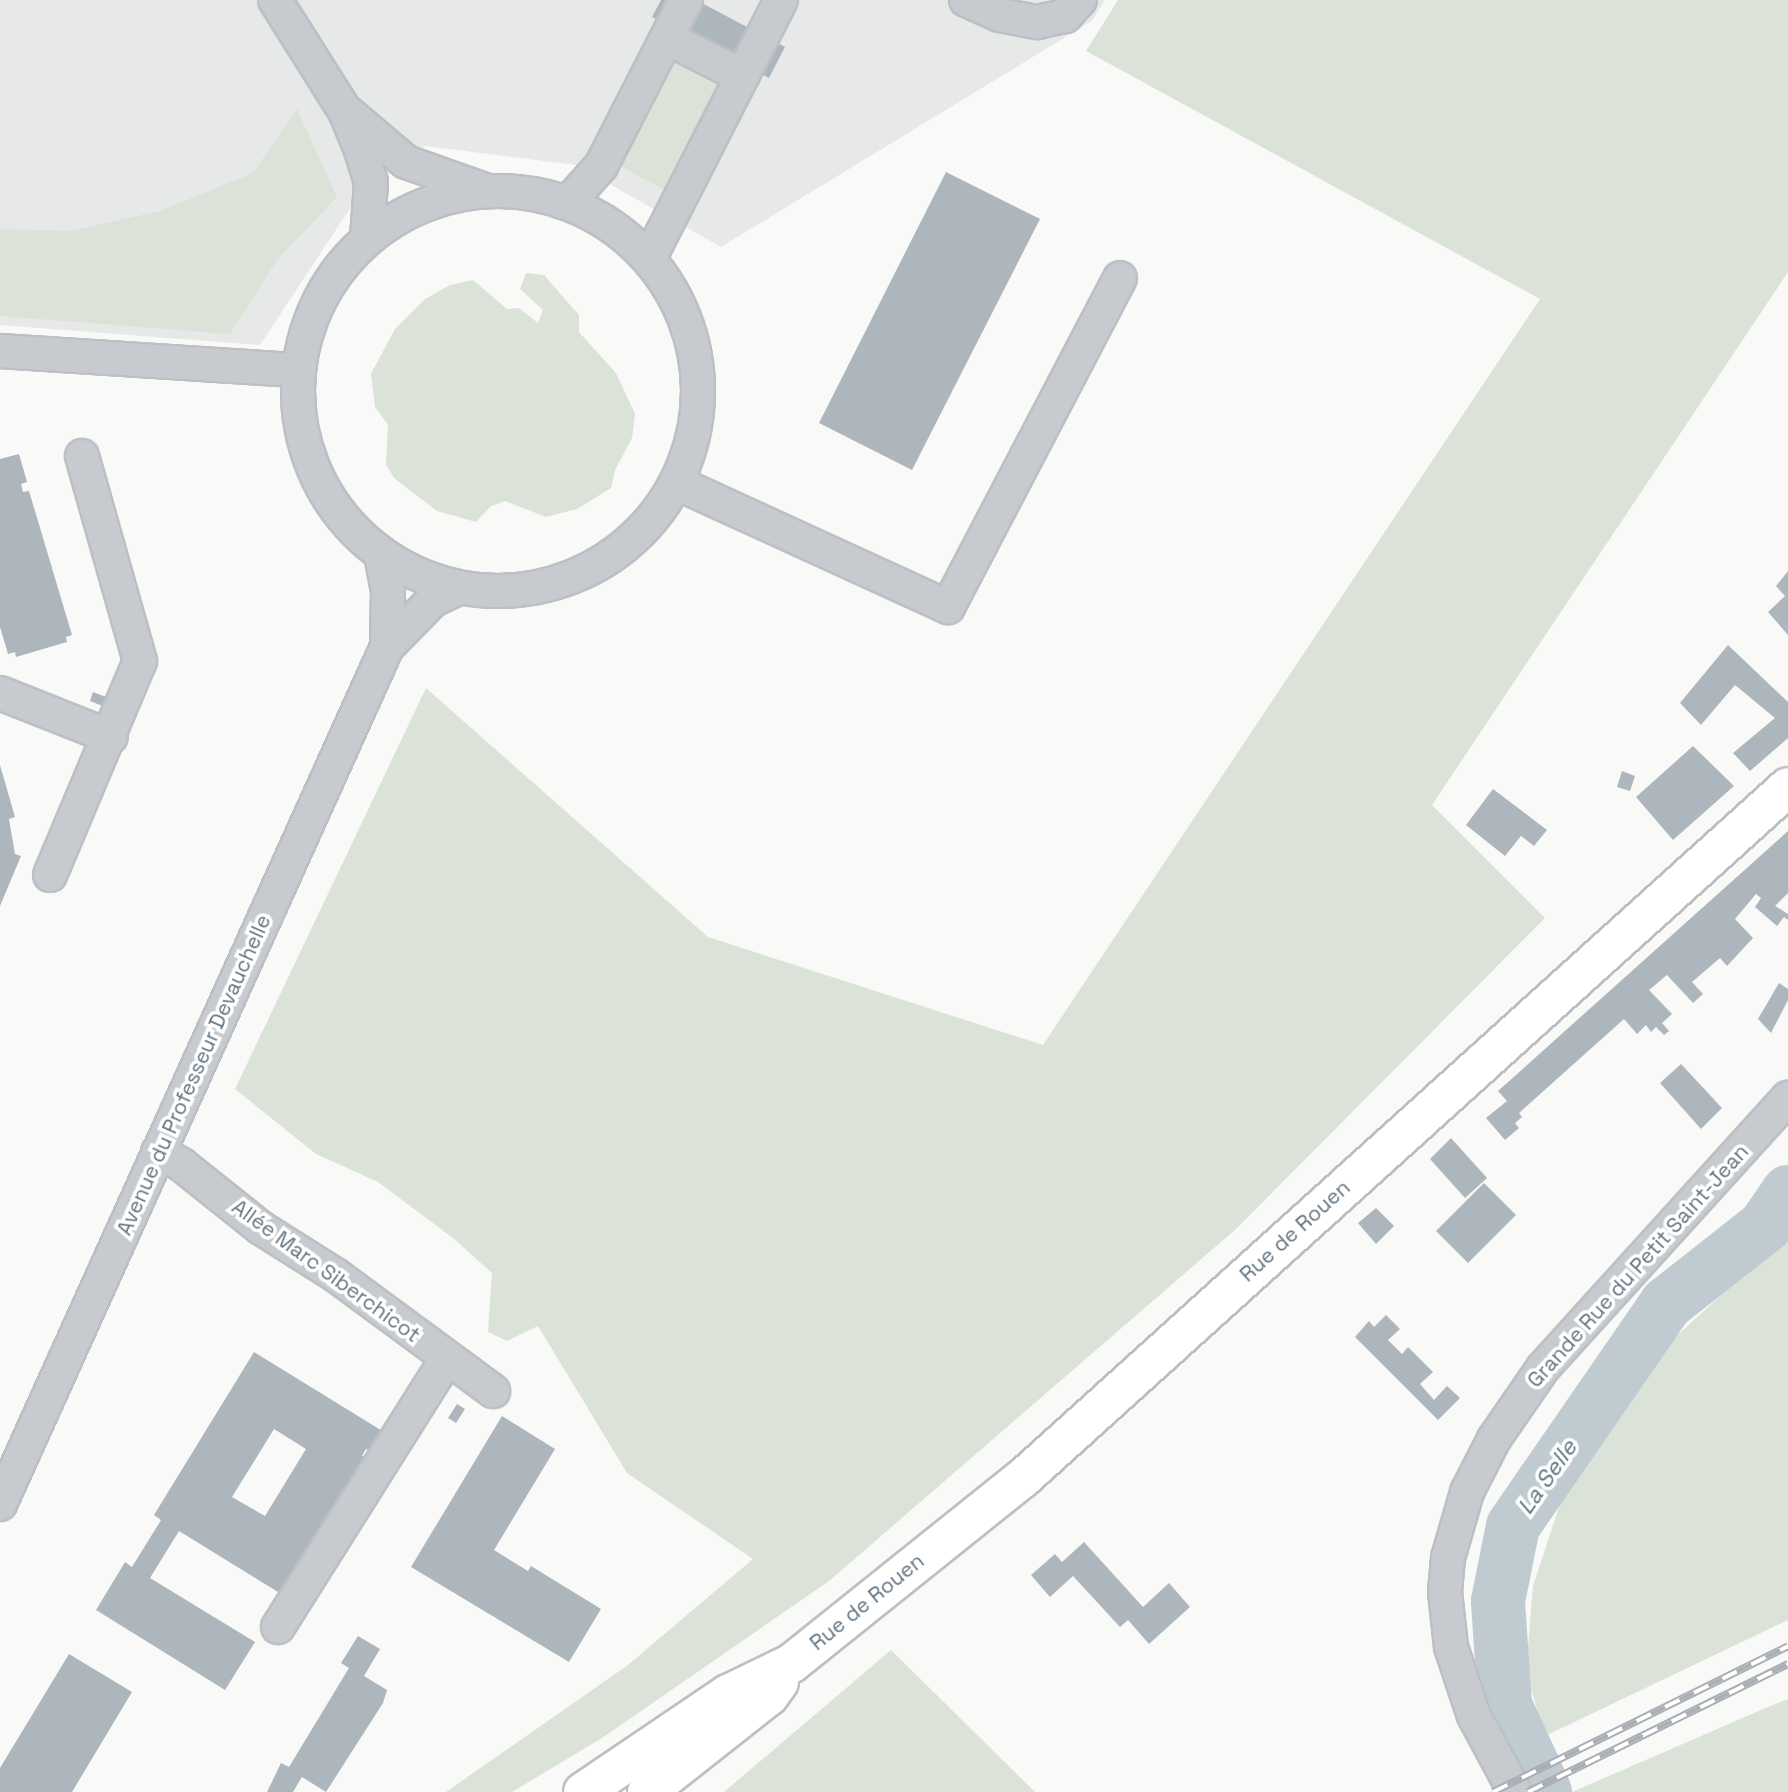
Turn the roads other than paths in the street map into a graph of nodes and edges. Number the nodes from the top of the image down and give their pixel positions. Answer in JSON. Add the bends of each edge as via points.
{"nodes":[{"id":1,"x":275,"y":0,"type":"edge"},
{"id":2,"x":686,"y":0,"type":"edge"},
{"id":3,"x":781,"y":0,"type":"edge"},
{"id":4,"x":966,"y":0,"type":"edge"},
{"id":5,"x":1080,"y":0,"type":"edge"},
{"id":6,"x":667,"y":38,"type":"junction"},
{"id":7,"x":742,"y":76,"type":"junction"},
{"id":8,"x":345,"y":111,"type":"junction"},
{"id":9,"x":488,"y":191,"type":"junction"},
{"id":10,"x":568,"y":203,"type":"junction"},
{"id":11,"x":368,"y":238,"type":"junction"},
{"id":12,"x":649,"y":259,"type":"junction"},
{"id":13,"x":1120,"y":278,"type":"dead end"},
{"id":14,"x":0,"y":351,"type":"edge"},
{"id":15,"x":297,"y":370,"type":"junction"},
{"id":16,"x":82,"y":456,"type":"dead end"},
{"id":17,"x":677,"y":482,"type":"junction"},
{"id":18,"x":381,"y":555,"type":"junction"},
{"id":19,"x":459,"y":588,"type":"junction"},
{"id":20,"x":387,"y":647,"type":"junction"},
{"id":21,"x":0,"y":693,"type":"edge"},
{"id":22,"x":111,"y":737,"type":"junction"},
{"id":23,"x":1788,"y":787,"type":"edge"},
{"id":24,"x":50,"y":875,"type":"dead end"},
{"id":25,"x":1788,"y":1098,"type":"edge"},
{"id":26,"x":158,"y":1152,"type":"junction"},
{"id":27,"x":447,"y":1359,"type":"junction"},
{"id":28,"x":493,"y":1391,"type":"dead end"},
{"id":29,"x":0,"y":1504,"type":"edge"},
{"id":30,"x":278,"y":1627,"type":"dead end"},
{"id":31,"x":792,"y":1663,"type":"junction"},
{"id":32,"x":583,"y":1792,"type":"edge"},
{"id":33,"x":647,"y":1792,"type":"edge"},
{"id":34,"x":1515,"y":1792,"type":"edge"}],
"edges":[{"from":1,"to":8,"type":"street"},
{"from":2,"to":6,"type":"street"},
{"from":3,"to":7,"type":"street"},
{"from":4,"to":5,"type":"street","via":[[1000,15],[1037,22],[1065,16]]},
{"from":6,"to":7,"type":"street"},
{"from":6,"to":10,"type":"street","via":[[601,166]]},
{"from":7,"to":12,"type":"street"},
{"from":8,"to":9,"type":"street","via":[[406,162]]},
{"from":8,"to":11,"type":"street","via":[[370,183]]},
{"from":9,"to":10,"type":"street","via":[[528,193]]},
{"from":9,"to":11,"type":"street","via":[[424,204]]},
{"from":10,"to":12,"type":"street","via":[[598,217]]},
{"from":11,"to":15,"type":"street","via":[[327,287],[309,320]]},
{"from":12,"to":17,"type":"street","via":[[683,312],[699,354],[695,434]]},
{"from":13,"to":17,"type":"street","via":[[948,607]]},
{"from":14,"to":15,"type":"street"},
{"from":15,"to":18,"type":"street","via":[[299,423],[314,473],[342,519]]},
{"from":16,"to":22,"type":"street","via":[[140,661]]},
{"from":17,"to":19,"type":"street","via":[[648,525],[591,569],[540,590]]},
{"from":18,"to":19,"type":"street","via":[[418,576]]},
{"from":18,"to":20,"type":"street","via":[[388,592]]},
{"from":19,"to":20,"type":"street","via":[[433,600]]},
{"from":20,"to":26,"type":"street","name":"Avenue du Professeur Devauchelle"},
{"from":21,"to":22,"type":"street"},
{"from":22,"to":24,"type":"street"},
{"from":23,"to":31,"type":"main road","name":"Rue de Rouen","via":[[1022,1479]]},
{"from":25,"to":34,"type":"street","name":"Grande Rue du Petit Saint-Jean","via":[[1543,1368],[1494,1439],[1467,1492],[1448,1558],[1445,1592],[1451,1647],[1474,1716]]},
{"from":26,"to":27,"type":"street","name":"Allée Marc Siberchicot"},
{"from":26,"to":29,"type":"street","name":"Avenue du Professeur Devauchelle"},
{"from":27,"to":28,"type":"street","name":"Allée Marc Siberchicot"},
{"from":27,"to":30,"type":"street"},
{"from":31,"to":32,"type":"main road","name":"Rue de Rouen","via":[[727,1695]]},
{"from":31,"to":33,"type":"main road","name":"Rue de Rouen","via":[[769,1696]]}]}
